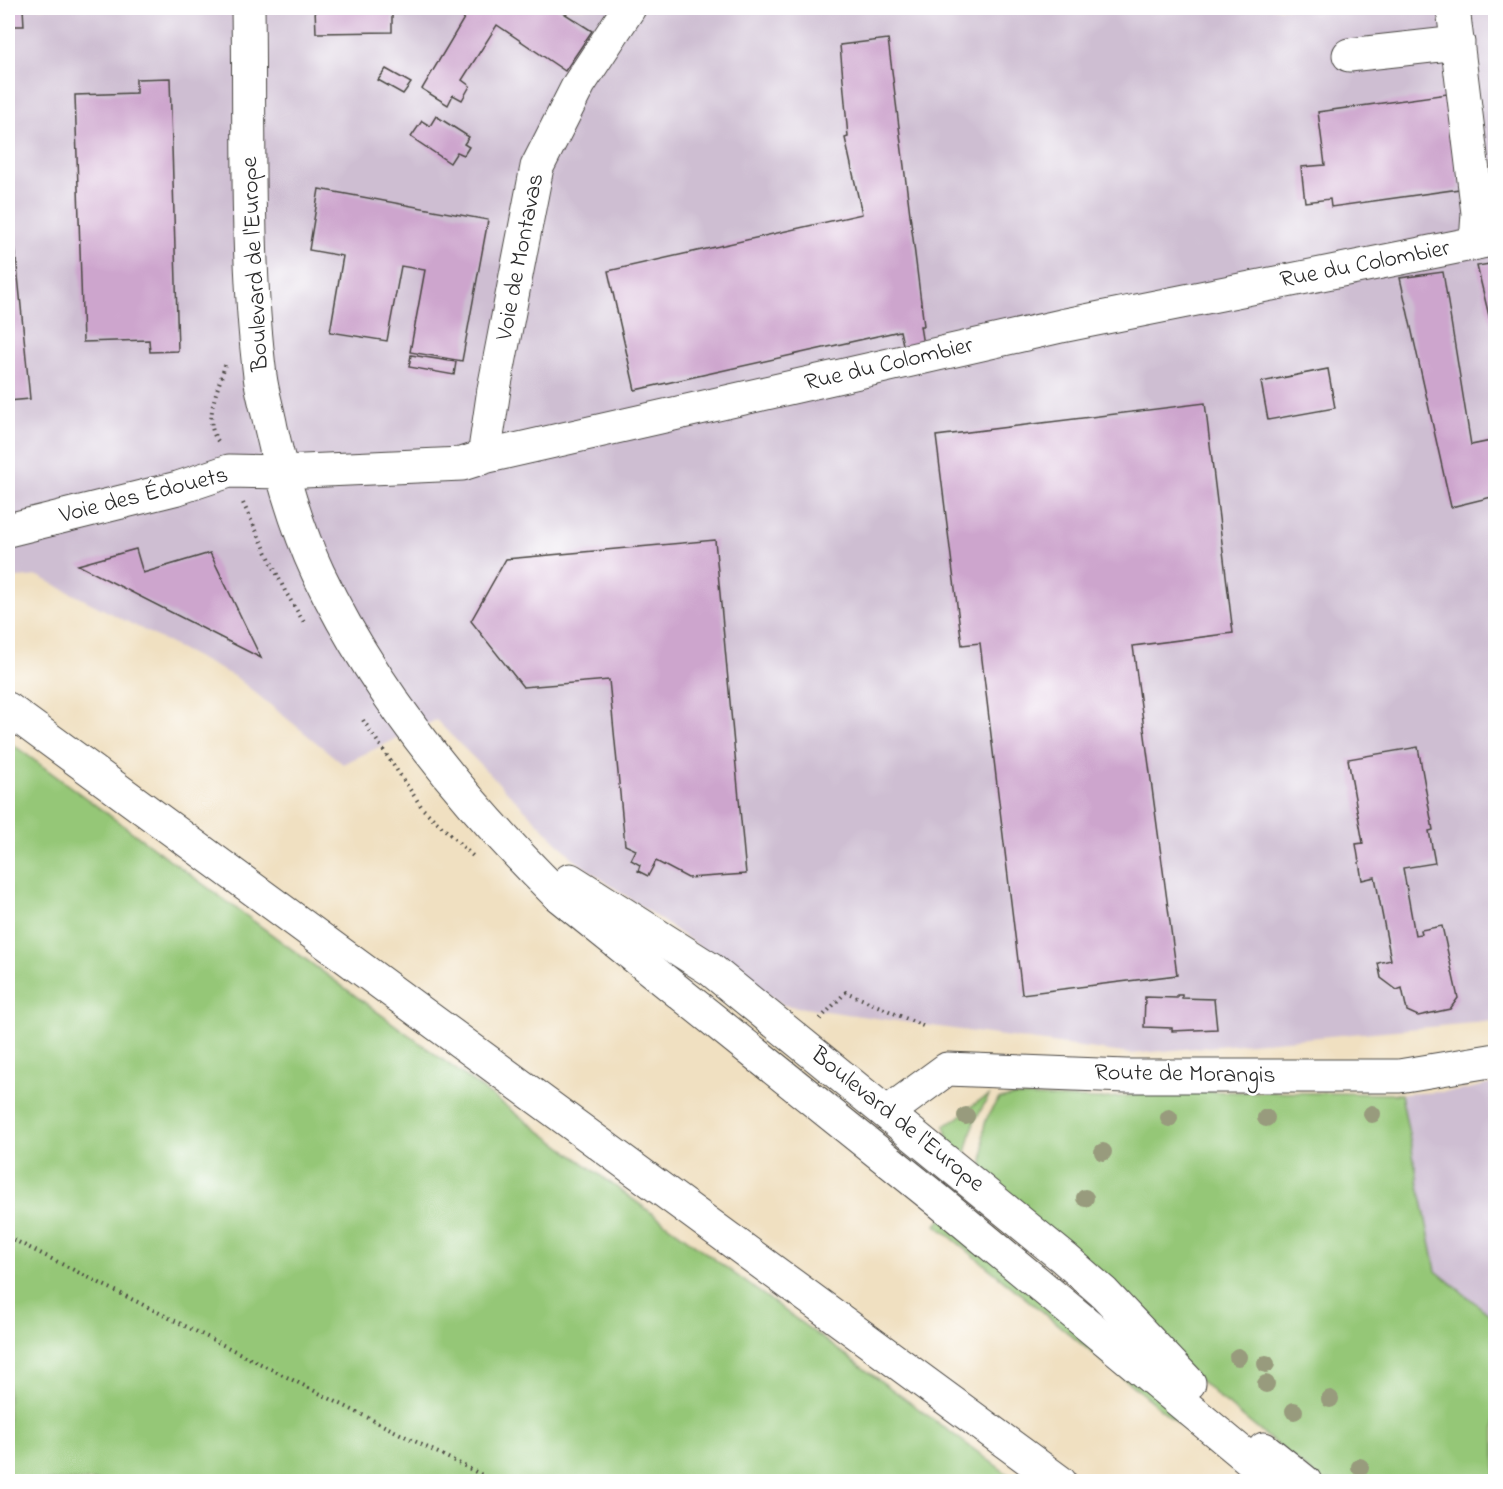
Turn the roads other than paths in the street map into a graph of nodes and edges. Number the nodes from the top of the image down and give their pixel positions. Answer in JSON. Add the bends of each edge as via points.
{"nodes":[{"id":1,"x":248,"y":8,"type":"edge"},
{"id":2,"x":629,"y":8,"type":"edge"},
{"id":3,"x":1453,"y":8,"type":"edge"},
{"id":4,"x":1458,"y":44,"type":"junction"},
{"id":5,"x":1349,"y":55,"type":"dead end"},
{"id":6,"x":1486,"y":241,"type":"edge"},
{"id":7,"x":484,"y":457,"type":"junction"},
{"id":8,"x":281,"y":472,"type":"junction"},
{"id":9,"x":8,"y":530,"type":"edge"},
{"id":10,"x":8,"y":709,"type":"edge"},
{"id":11,"x":462,"y":791,"type":"junction"},
{"id":12,"x":585,"y":917,"type":"junction"},
{"id":13,"x":1496,"y":1060,"type":"edge"},
{"id":14,"x":878,"y":1120,"type":"junction"},
{"id":15,"x":909,"y":1177,"type":"junction"},
{"id":16,"x":1060,"y":1482,"type":"edge"},
{"id":17,"x":1277,"y":1482,"type":"edge"},
{"id":18,"x":1305,"y":1482,"type":"edge"}],
"edges":[{"from":1,"to":8,"type":"main road","name":"Boulevard de l'Europe","via":[[253,305],[260,378]]},
{"from":2,"to":7,"type":"main road","name":"Voie de Montavas","via":[[579,84],[537,167]]},
{"from":3,"to":4,"type":"main road"},
{"from":4,"to":5,"type":"main road"},
{"from":4,"to":6,"type":"main road","via":[[1478,213]]},
{"from":6,"to":7,"type":"main road","name":"Rue du Colombier","via":[[1061,326]]},
{"from":7,"to":8,"type":"main road","name":"Rue du Colombier","via":[[462,464]]},
{"from":8,"to":9,"type":"main road","name":"Voie des Édouets","via":[[230,471],[178,488]]},
{"from":8,"to":11,"type":"main road","name":"Boulevard de l'Europe","via":[[318,573],[367,660]]},
{"from":10,"to":16,"type":"main road"},
{"from":11,"to":12,"type":"main road","name":"Boulevard de l'Europe","via":[[507,844]]},
{"from":11,"to":14,"type":"main road","name":"Boulevard de l'Europe","via":[[564,875],[710,969]]},
{"from":12,"to":14,"type":"main road","via":[[781,1059]]},
{"from":12,"to":15,"type":"main road","name":"Boulevard de l'Europe"},
{"from":13,"to":14,"type":"main road","name":"Route de Morangis","via":[[1399,1076],[1126,1076],[947,1069]]},
{"from":14,"to":15,"type":"main road"},
{"from":14,"to":18,"type":"main road","name":"Boulevard de l'Europe","via":[[1064,1258],[1104,1293],[1183,1378]]},
{"from":15,"to":17,"type":"main road","name":"Boulevard de l'Europe"}]}
